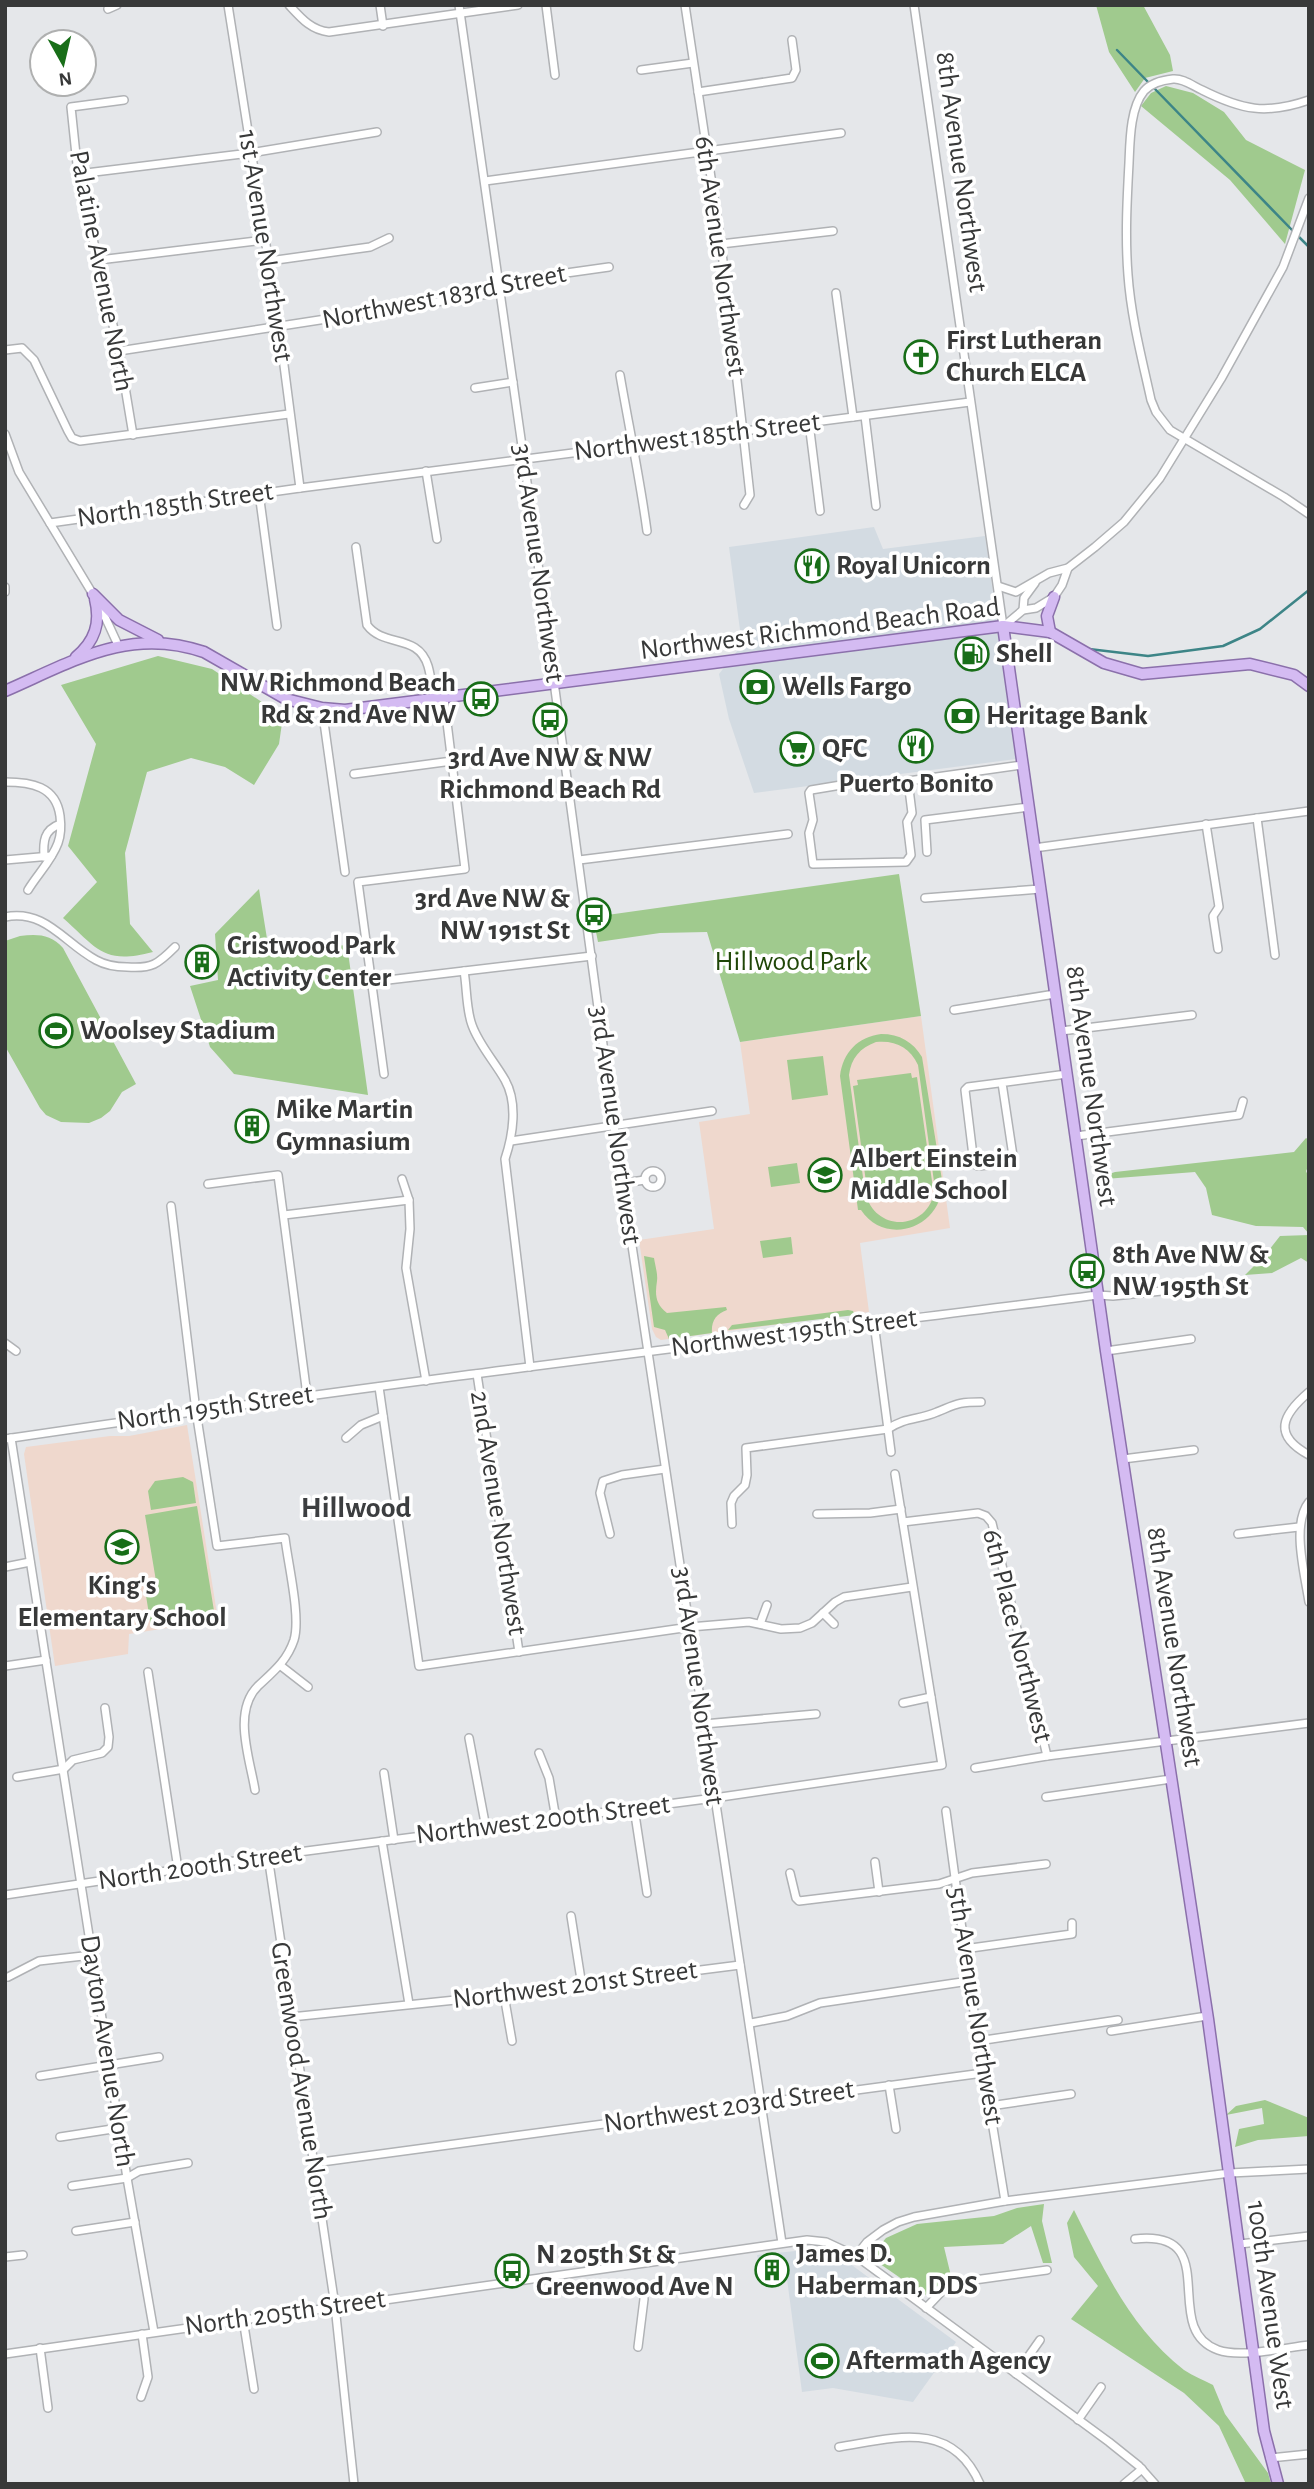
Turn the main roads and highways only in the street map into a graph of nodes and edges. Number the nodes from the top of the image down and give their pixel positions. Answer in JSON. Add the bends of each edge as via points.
{"nodes":[{"id":1,"x":1054,"y":597,"type":"road end"},
{"id":2,"x":1003,"y":626,"type":"junction"},
{"id":3,"x":1051,"y":632,"type":"junction"},
{"id":4,"x":165,"y":642,"type":"junction"},
{"id":5,"x":68,"y":664,"type":"junction"},
{"id":6,"x":1309,"y":686,"type":"edge"},
{"id":7,"x":5,"y":691,"type":"edge"},
{"id":8,"x":1230,"y":2173,"type":"joint"},
{"id":9,"x":1278,"y":2484,"type":"edge"}],
"edges":[{"from":1,"to":3,"type":"main road","via":[[1047,616]]},
{"from":2,"to":3,"type":"main road","name":"Northwest Richmond Beach Road"},
{"from":2,"to":4,"type":"main road","name":"Northwest Richmond Beach Road","via":[[345,710],[286,699],[204,652]]},
{"from":2,"to":8,"type":"main road","name":"8th Avenue Northwest"},
{"from":3,"to":6,"type":"main road","name":"Northwest Richmond Beach Road","via":[[1104,663],[1142,674],[1250,663],[1294,675]]},
{"from":4,"to":5,"type":"main road","via":[[118,645]]},
{"from":4,"to":5,"type":"main road","via":[[119,620],[93,594],[95,632],[87,647]]},
{"from":5,"to":7,"type":"main road"},
{"from":8,"to":9,"type":"main road","name":"100th Avenue West","via":[[1270,2459]]}]}
